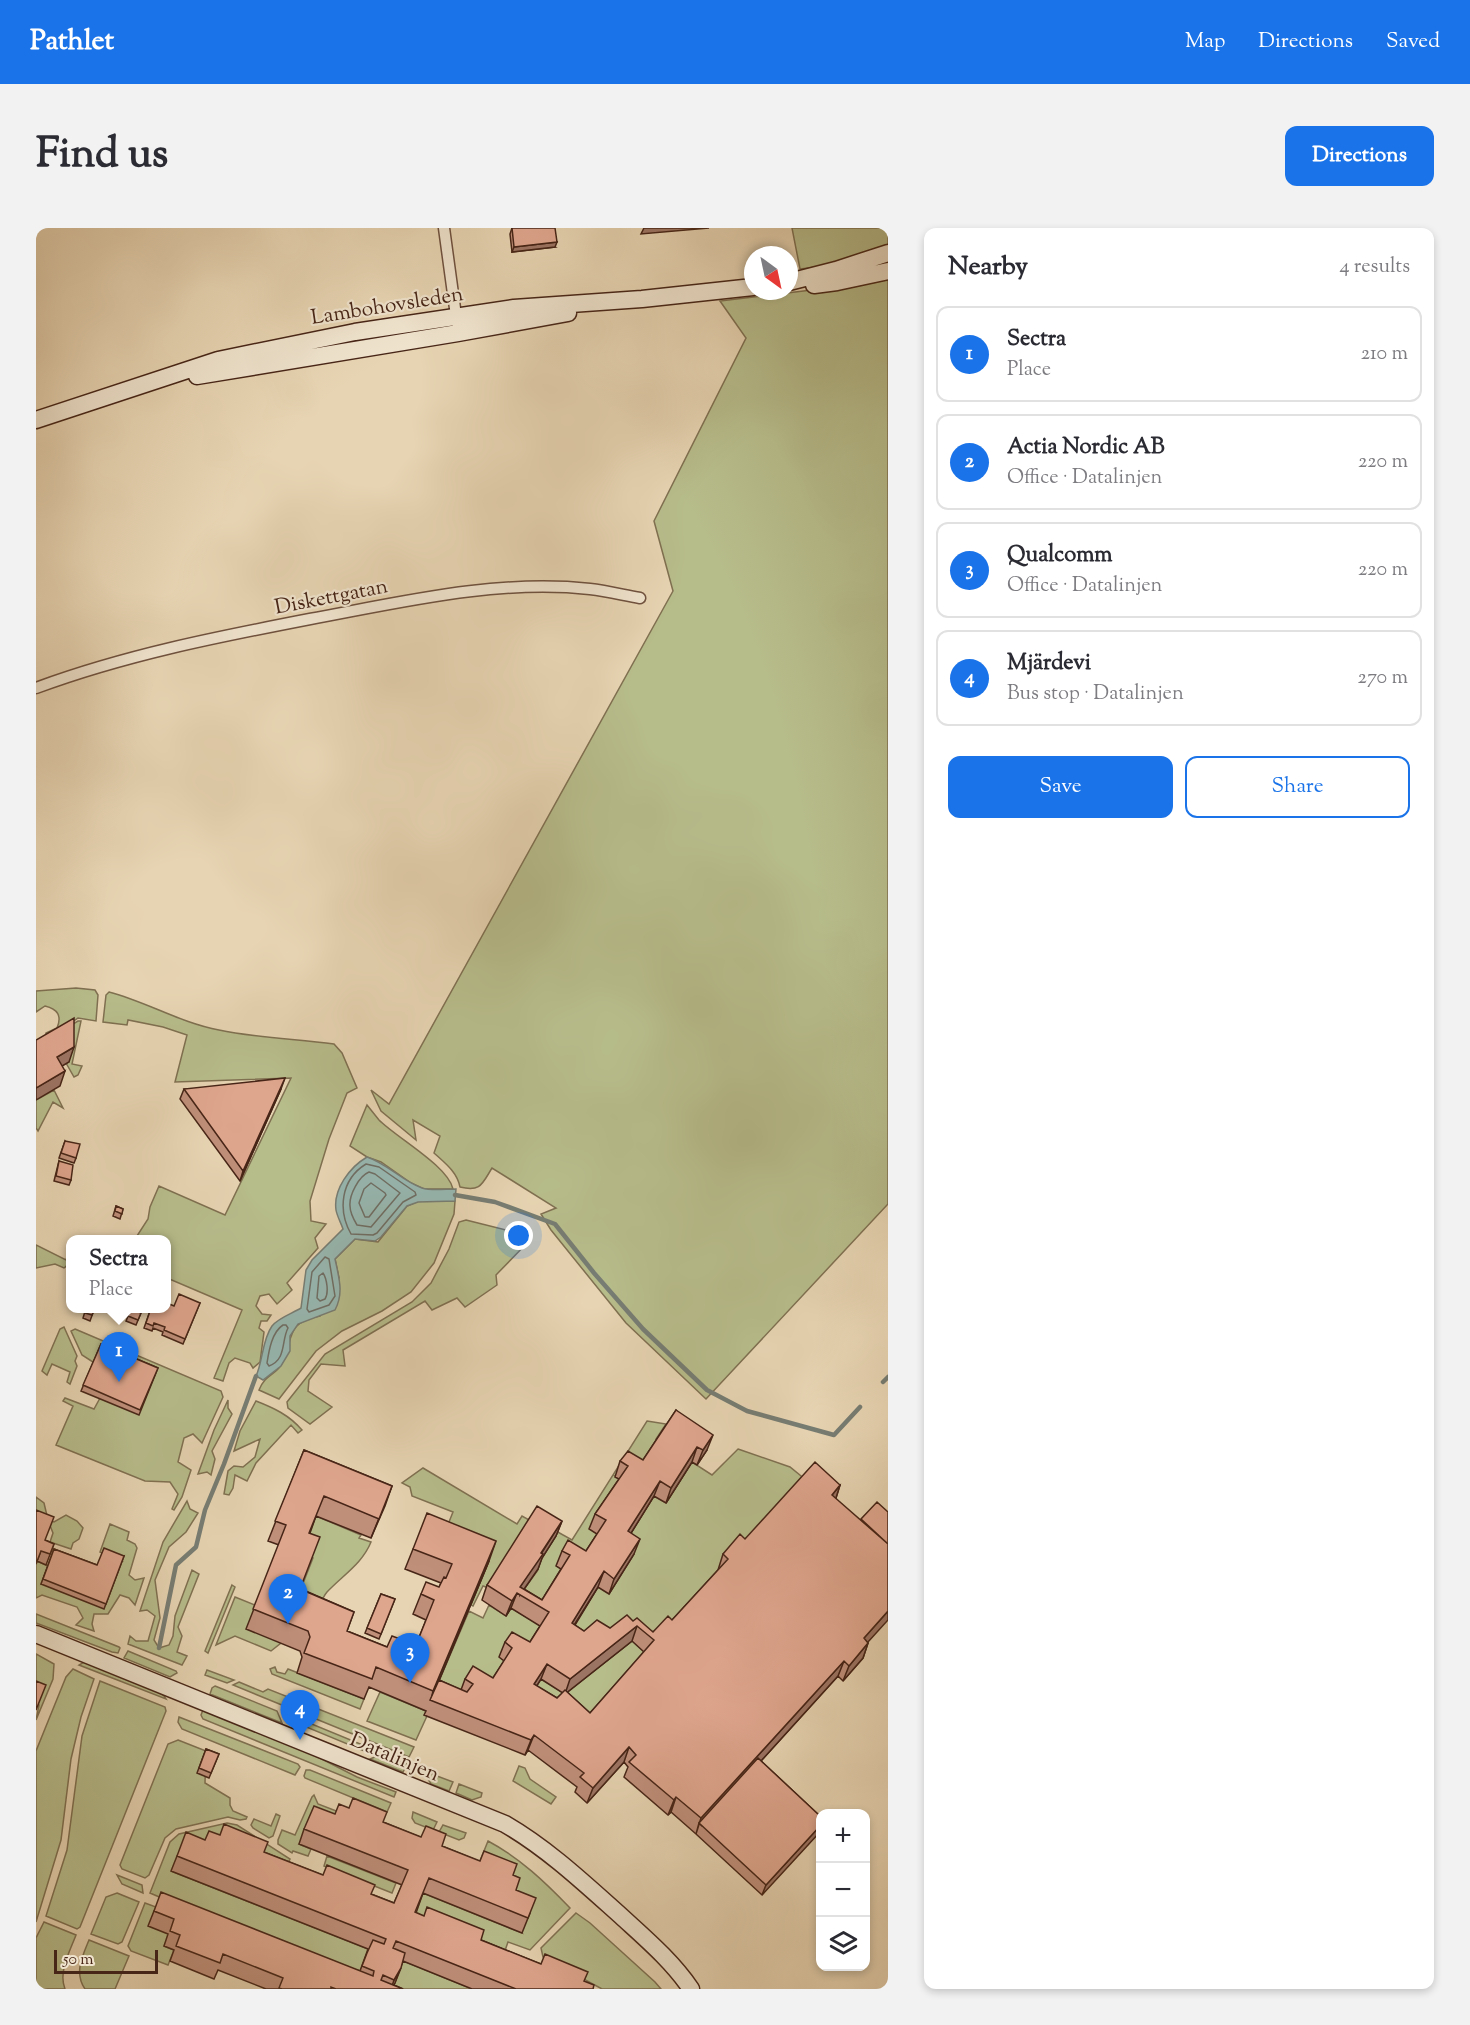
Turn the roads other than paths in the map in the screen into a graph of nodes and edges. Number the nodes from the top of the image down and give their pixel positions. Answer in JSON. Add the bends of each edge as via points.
{"nodes":[{"id":1,"x":444,"y":228,"type":"edge"},
{"id":2,"x":888,"y":253,"type":"edge"},
{"id":3,"x":888,"y":271,"type":"edge"},
{"id":4,"x":798,"y":281,"type":"edge"},
{"id":5,"x":798,"y":283,"type":"edge"},
{"id":6,"x":744,"y":288,"type":"edge"},
{"id":7,"x":642,"y":299,"type":"junction"},
{"id":8,"x":456,"y":316,"type":"junction"},
{"id":9,"x":458,"y":333,"type":"junction"},
{"id":10,"x":143,"y":384,"type":"junction"},
{"id":11,"x":36,"y":420,"type":"edge"},
{"id":12,"x":640,"y":598,"type":"dead end"},
{"id":13,"x":36,"y":688,"type":"edge"},
{"id":14,"x":36,"y":1634,"type":"edge"},
{"id":15,"x":691,"y":1989,"type":"edge"}],
"edges":[{"from":1,"to":8,"type":"street"},
{"from":2,"to":4,"type":"main road"},
{"from":3,"to":5,"type":"main road","via":[[837,282]]},
{"from":6,"to":7,"type":"main road","name":"Lambohovsleden"},
{"from":7,"to":8,"type":"main road","name":"Lambohovsleden"},
{"from":7,"to":9,"type":"main road","name":"Lambohovsleden"},
{"from":8,"to":9,"type":"street"},
{"from":8,"to":10,"type":"main road","name":"Lambohovsleden","via":[[230,357]]},
{"from":9,"to":10,"type":"main road","name":"Lambohovsleden"},
{"from":10,"to":11,"type":"main road","name":"Lambohovsleden"},
{"from":12,"to":13,"type":"street","name":"Diskettgatan","via":[[591,589],[534,587],[450,593],[185,644]]},
{"from":14,"to":15,"type":"main road","name":"Datalinjen","via":[[505,1824],[581,1880],[652,1944]]}]}
